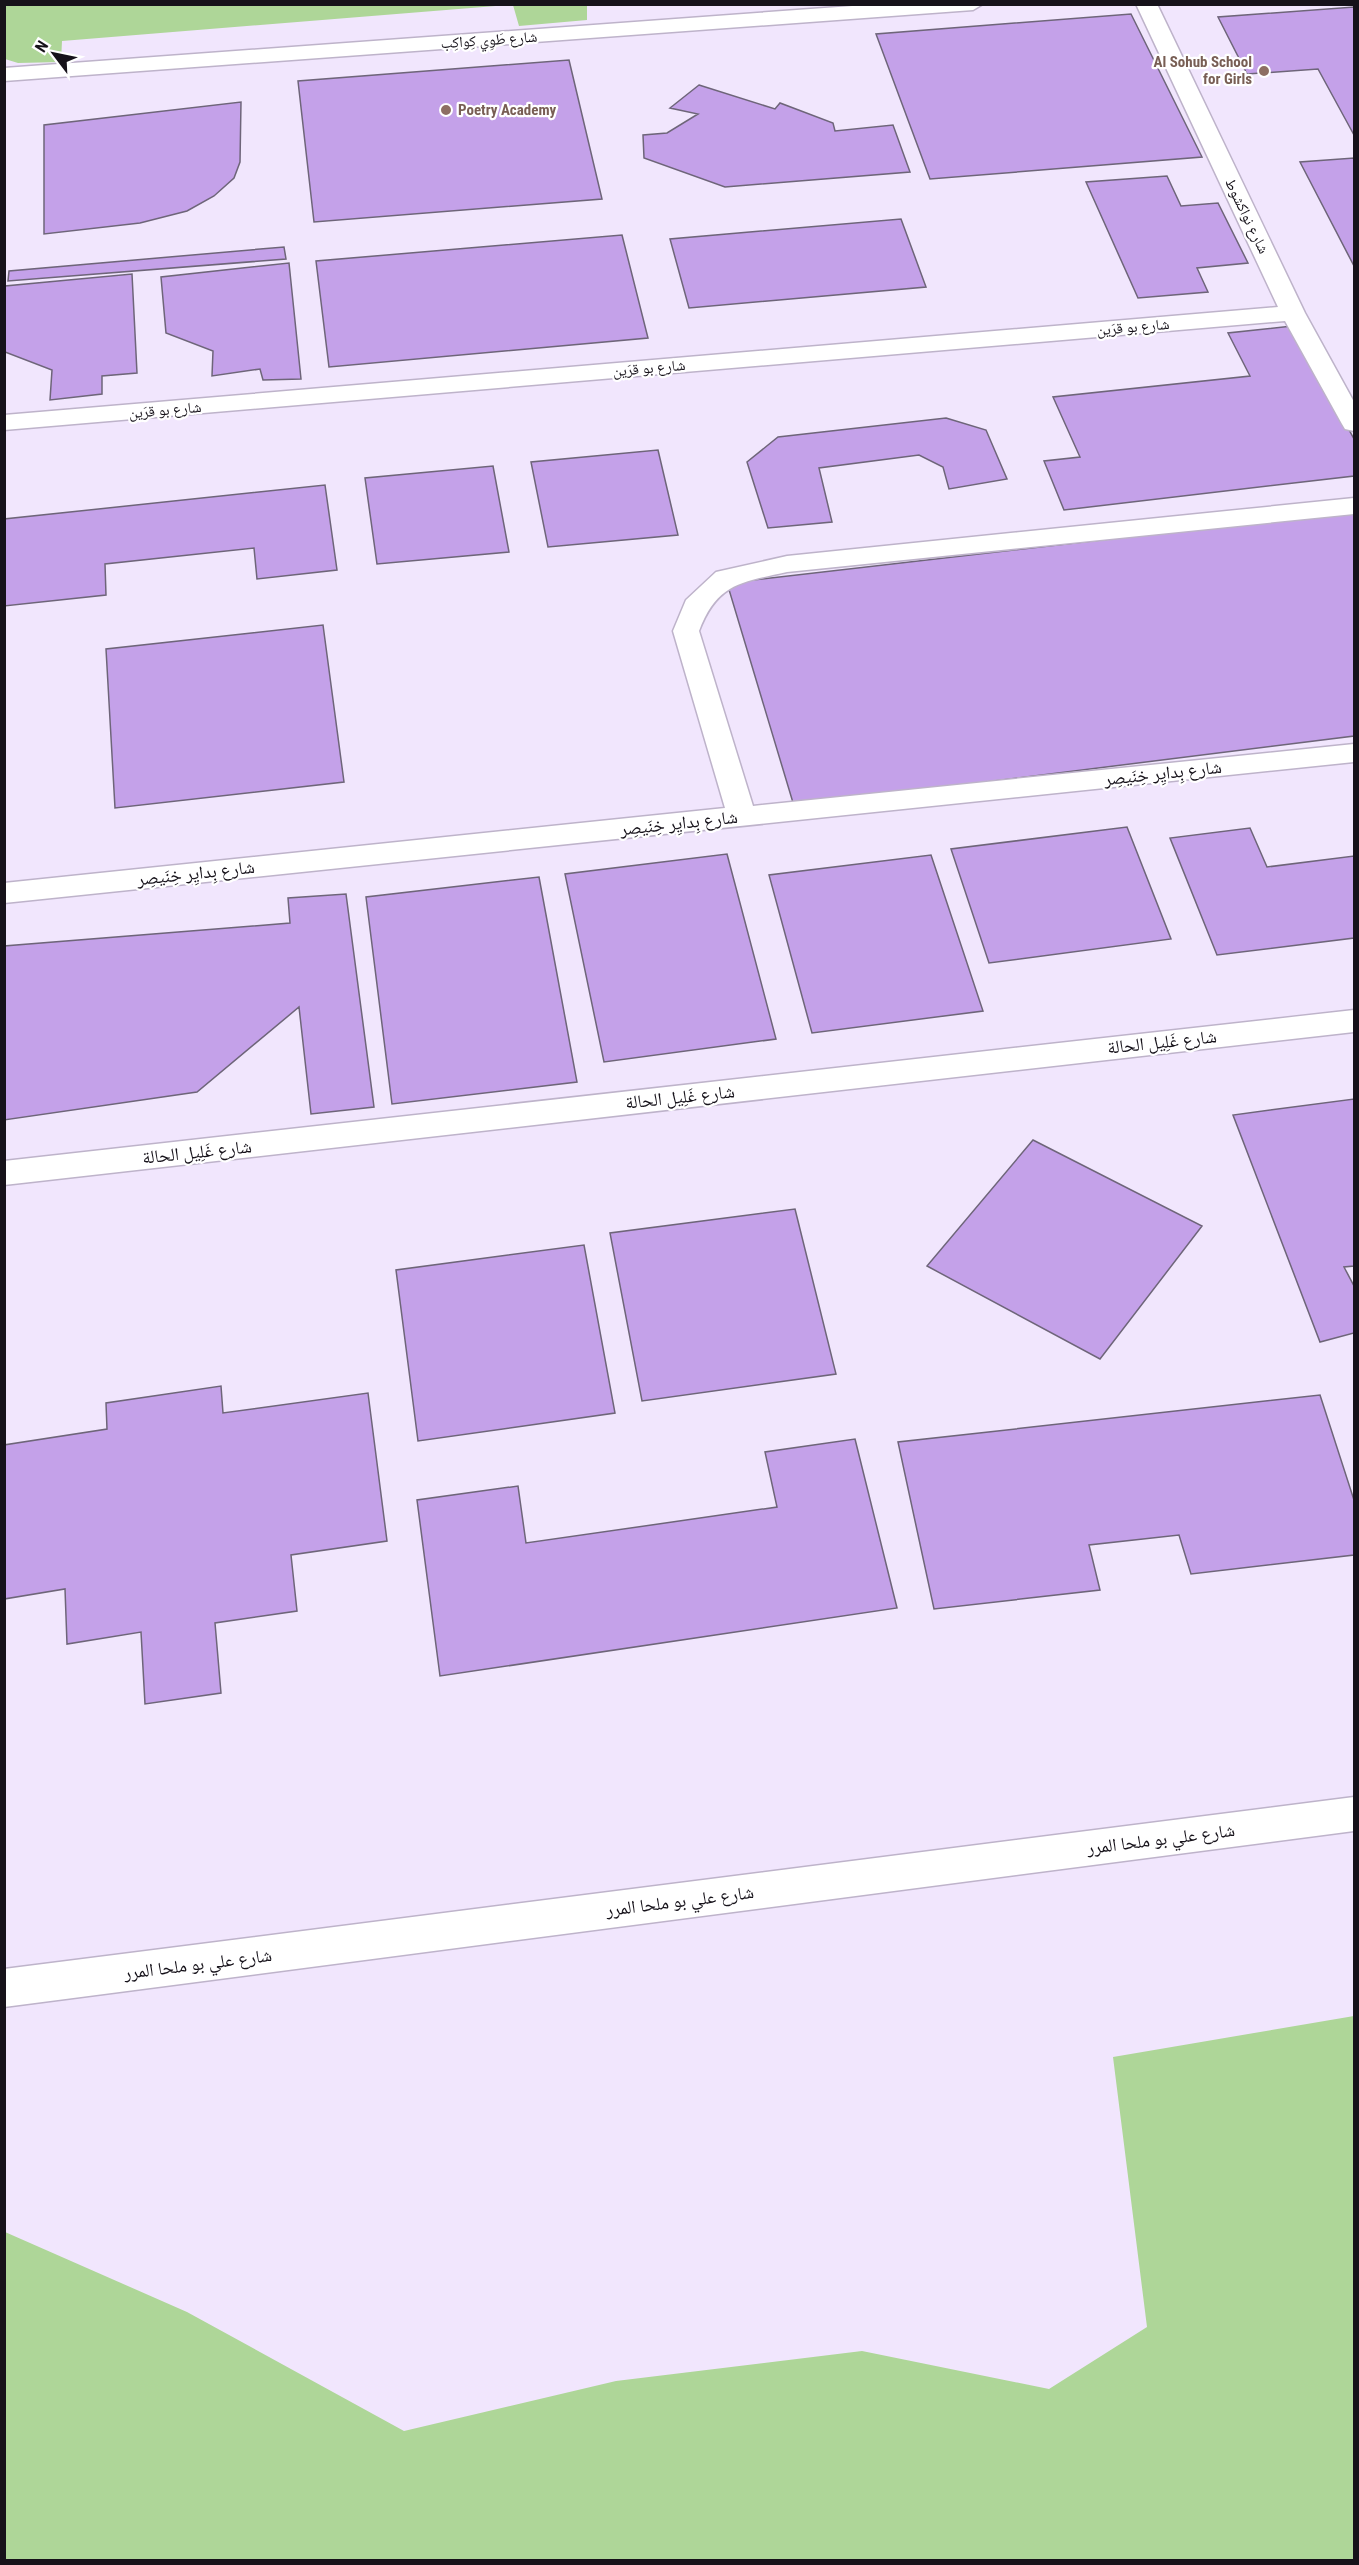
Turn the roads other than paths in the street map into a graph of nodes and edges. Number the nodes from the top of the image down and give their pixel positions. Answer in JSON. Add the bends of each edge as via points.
{"nodes":[{"id":1,"x":973,"y":4,"type":"edge"},
{"id":2,"x":1146,"y":4,"type":"edge"},
{"id":3,"x":4,"y":75,"type":"edge"},
{"id":4,"x":1293,"y":313,"type":"junction"},
{"id":5,"x":4,"y":423,"type":"edge"},
{"id":6,"x":1354,"y":424,"type":"edge"},
{"id":7,"x":1354,"y":506,"type":"edge"},
{"id":8,"x":1354,"y":753,"type":"edge"},
{"id":9,"x":742,"y":816,"type":"junction"},
{"id":10,"x":4,"y":893,"type":"edge"},
{"id":11,"x":1354,"y":1021,"type":"edge"},
{"id":12,"x":4,"y":1173,"type":"edge"},
{"id":13,"x":1354,"y":1814,"type":"edge"},
{"id":14,"x":4,"y":1988,"type":"edge"}],
"edges":[{"from":1,"to":3,"type":"street","name":"شارع طَوِي كِواكِب"},
{"from":2,"to":4,"type":"street","name":"شارع نواكشوط"},
{"from":4,"to":5,"type":"street","name":"شارع بو قرَين"},
{"from":4,"to":6,"type":"street","name":"شارع نواكشوط"},
{"from":7,"to":9,"type":"street","via":[[787,564],[724,578],[695,606],[687,631]]},
{"from":8,"to":9,"type":"street","name":"شارع بِدايِر خِنَيصِر"},
{"from":9,"to":10,"type":"street","name":"شارع بِدايِر خِنَيصِر"},
{"from":11,"to":12,"type":"street","name":"شارع غَلِيل الحالة"},
{"from":13,"to":14,"type":"street","name":"شارع علي بو ملحا المرر"}]}
